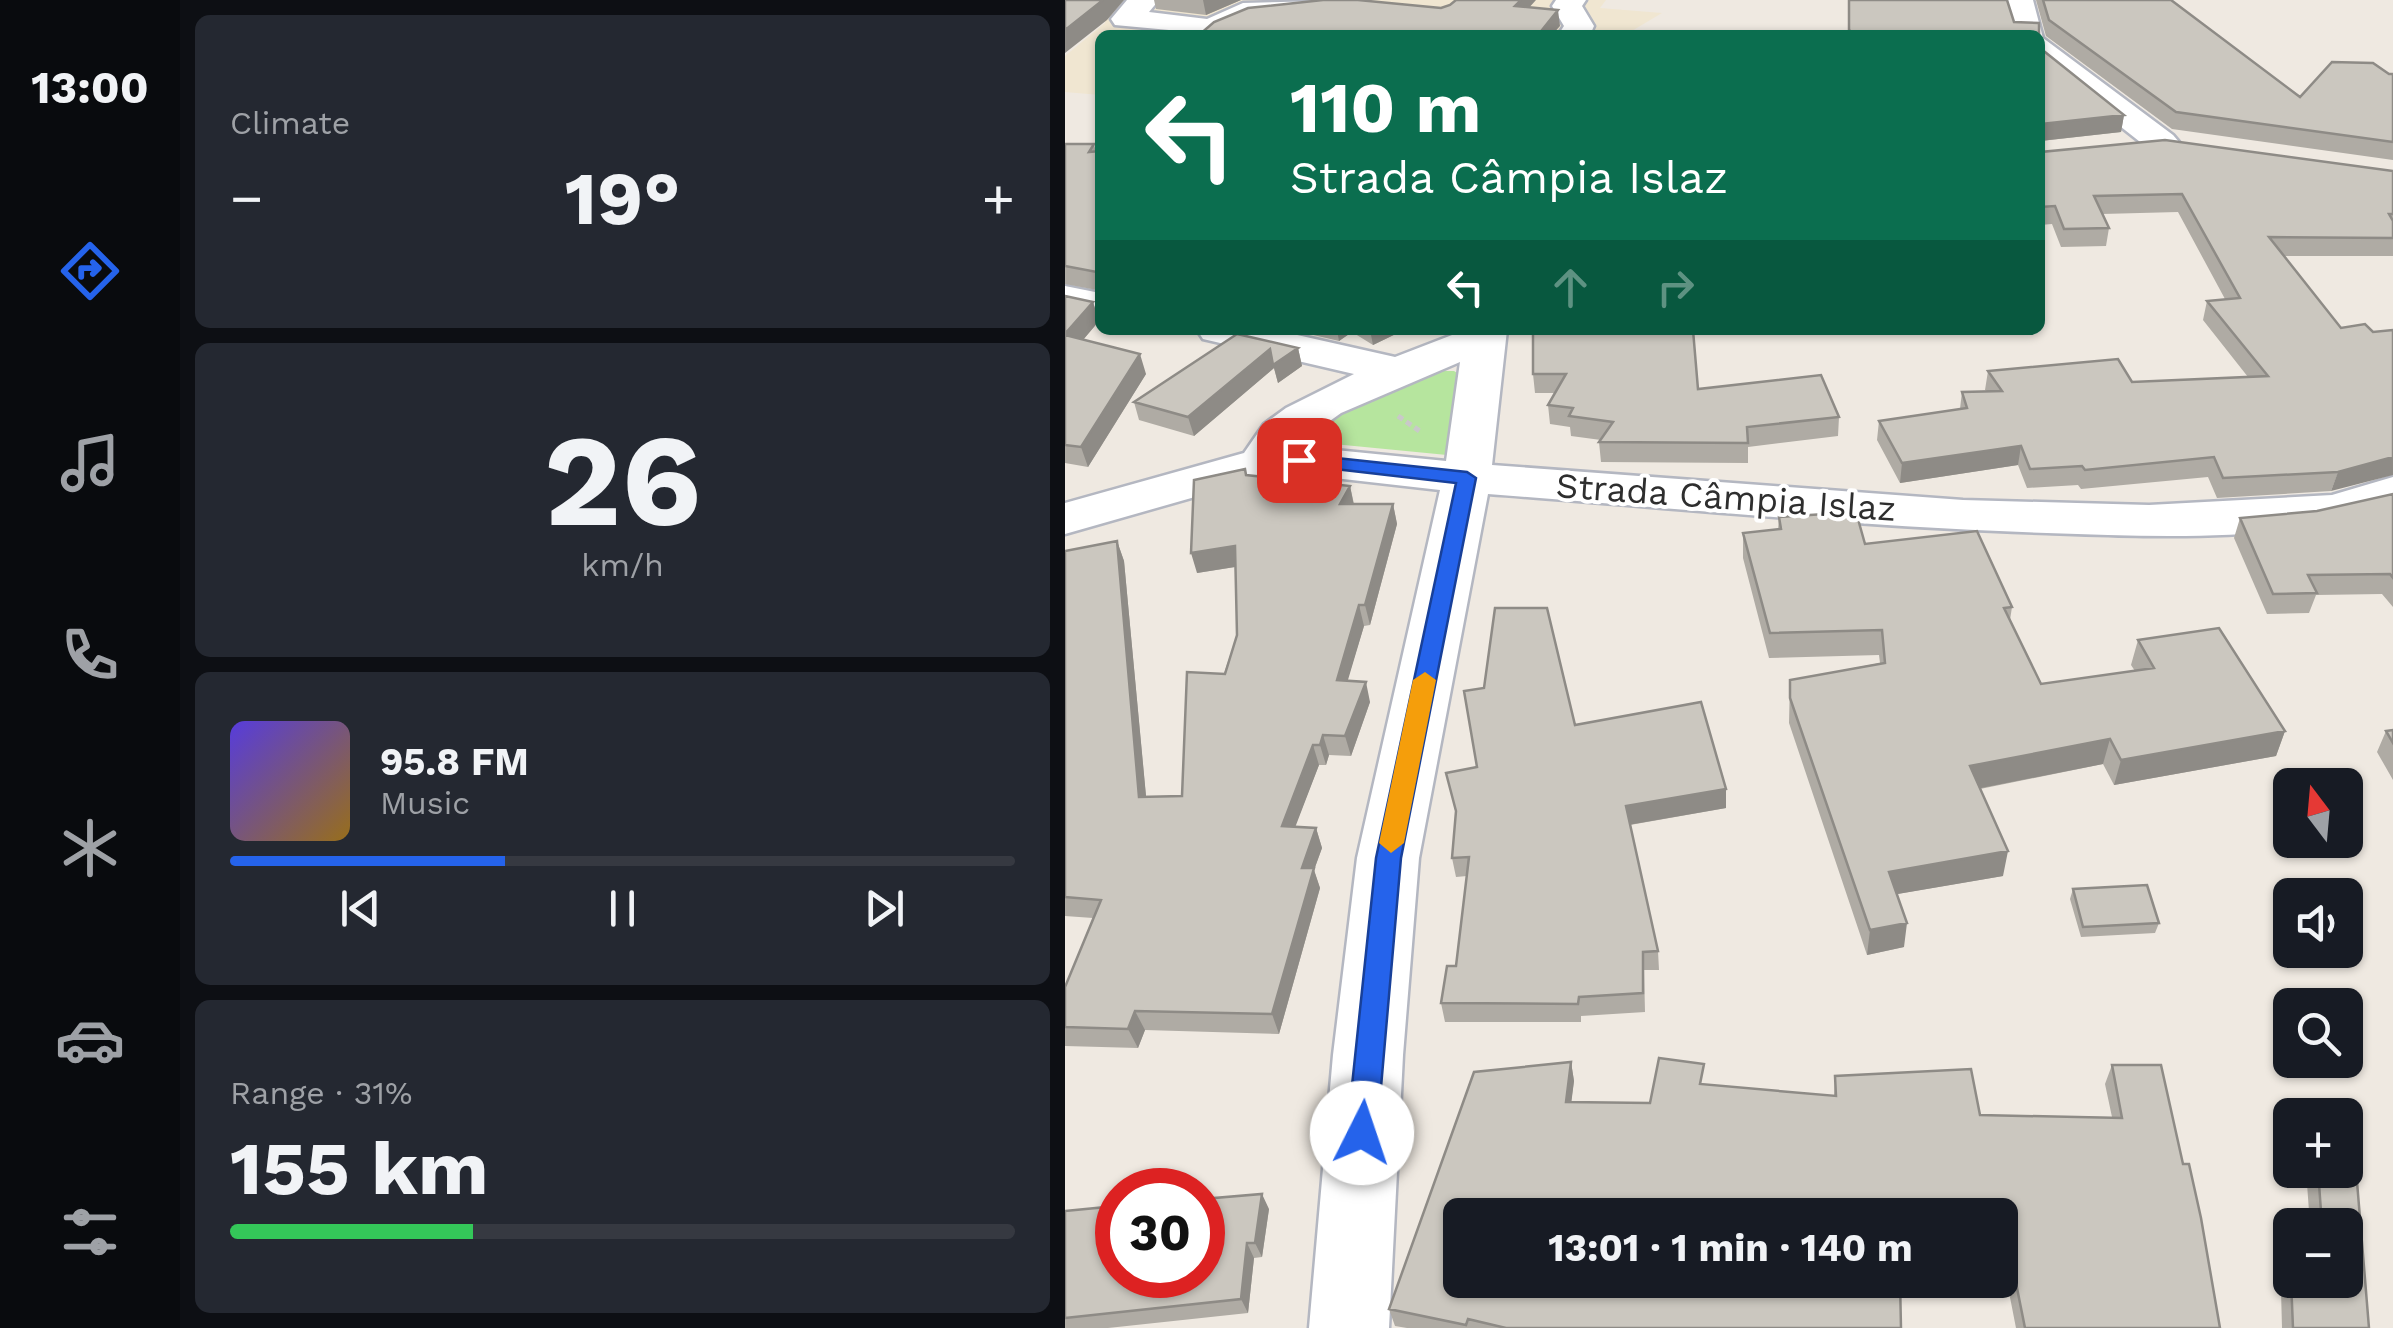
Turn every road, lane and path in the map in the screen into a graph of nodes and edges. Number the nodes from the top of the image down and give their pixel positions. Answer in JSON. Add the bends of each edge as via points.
{"nodes":[{"id":1,"x":1144,"y":0,"type":"edge"},
{"id":2,"x":1352,"y":0,"type":"edge"},
{"id":3,"x":1571,"y":0,"type":"edge"},
{"id":4,"x":2018,"y":0,"type":"edge"},
{"id":5,"x":1192,"y":30,"type":"edge"},
{"id":6,"x":1208,"y":30,"type":"edge"},
{"id":7,"x":1577,"y":30,"type":"edge"},
{"id":8,"x":2028,"y":30,"type":"edge"},
{"id":9,"x":2045,"y":50,"type":"edge"},
{"id":10,"x":2161,"y":142,"type":"junction"},
{"id":11,"x":2199,"y":147,"type":"edge"},
{"id":12,"x":2104,"y":149,"type":"edge"},
{"id":13,"x":1065,"y":298,"type":"edge"},
{"id":14,"x":1095,"y":304,"type":"edge"},
{"id":15,"x":1234,"y":335,"type":"edge"},
{"id":16,"x":1483,"y":335,"type":"edge"},
{"id":17,"x":1485,"y":335,"type":"edge"},
{"id":18,"x":1380,"y":380,"type":"junction"},
{"id":19,"x":1262,"y":463,"type":"junction"},
{"id":20,"x":1467,"y":471,"type":"junction"},
{"id":21,"x":2393,"y":492,"type":"edge"},
{"id":22,"x":1065,"y":519,"type":"edge"},
{"id":23,"x":1349,"y":1328,"type":"edge"}],
"edges":[{"from":1,"to":5,"type":"street","via":[[1126,19]]},
{"from":2,"to":6,"type":"street","via":[[1276,5]]},
{"from":3,"to":7,"type":"street","via":[[1567,6]]},
{"from":4,"to":8,"type":"street"},
{"from":9,"to":10,"type":"street"},
{"from":10,"to":11,"type":"street"},
{"from":10,"to":12,"type":"street"},
{"from":13,"to":14,"type":"street"},
{"from":15,"to":18,"type":"street"},
{"from":16,"to":18,"type":"street"},
{"from":17,"to":20,"type":"street"},
{"from":18,"to":19,"type":"street","via":[[1298,420]]},
{"from":18,"to":20,"type":"path"},
{"from":19,"to":20,"type":"street","name":"Strada Câmpia Islaz"},
{"from":19,"to":22,"type":"street","name":"Strada Câmpia Islaz"},
{"from":20,"to":21,"type":"street","name":"Strada Câmpia Islaz","via":[[1963,515],[2149,520],[2336,510]]},
{"from":20,"to":23,"type":"street","via":[[1389,858]]}]}
